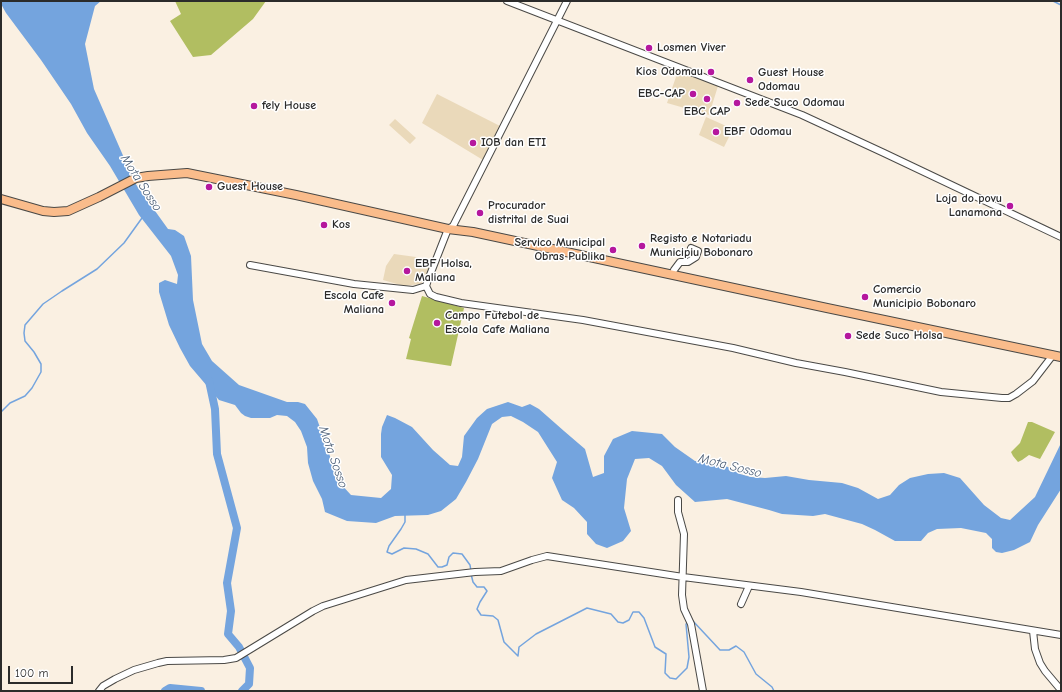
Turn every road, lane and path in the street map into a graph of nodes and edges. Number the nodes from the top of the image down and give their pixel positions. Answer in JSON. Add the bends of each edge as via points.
{"nodes":[{"id":1,"x":507,"y":1,"type":"edge"},
{"id":2,"x":567,"y":1,"type":"edge"},
{"id":3,"x":558,"y":21,"type":"junction"},
{"id":4,"x":1,"y":199,"type":"edge"},
{"id":5,"x":448,"y":229,"type":"junction"},
{"id":6,"x":1061,"y":237,"type":"edge"},
{"id":7,"x":691,"y":248,"type":"dead end"},
{"id":8,"x":250,"y":265,"type":"dead end"},
{"id":9,"x":672,"y":275,"type":"junction"},
{"id":10,"x":426,"y":286,"type":"junction"},
{"id":11,"x":1057,"y":356,"type":"edge"},
{"id":12,"x":678,"y":500,"type":"dead end"},
{"id":13,"x":683,"y":577,"type":"junction"},
{"id":14,"x":749,"y":586,"type":"junction"},
{"id":15,"x":741,"y":604,"type":"dead end"},
{"id":16,"x":1033,"y":631,"type":"junction"},
{"id":17,"x":1061,"y":636,"type":"edge"},
{"id":18,"x":1061,"y":690,"type":"edge"},
{"id":19,"x":99,"y":691,"type":"edge"},
{"id":20,"x":703,"y":691,"type":"edge"}],
"edges":[{"from":1,"to":3,"type":"street"},
{"from":2,"to":3,"type":"street"},
{"from":3,"to":5,"type":"street","via":[[453,226]]},
{"from":3,"to":6,"type":"street","via":[[802,115]]},
{"from":4,"to":5,"type":"main road","via":[[43,211],[68,211],[136,178],[187,173]]},
{"from":5,"to":9,"type":"main road","via":[[473,232]]},
{"from":5,"to":10,"type":"street"},
{"from":7,"to":9,"type":"street","via":[[698,251],[696,257],[688,262],[680,262]]},
{"from":8,"to":10,"type":"street","via":[[354,284],[414,290]]},
{"from":9,"to":11,"type":"main road"},
{"from":10,"to":11,"type":"street","via":[[430,294],[436,297],[461,303],[582,320],[733,348],[941,392],[1009,398],[1033,381]]},
{"from":12,"to":13,"type":"street","via":[[678,512],[684,534]]},
{"from":13,"to":14,"type":"street"},
{"from":13,"to":19,"type":"street","via":[[548,556],[501,571],[406,580],[323,606],[236,658],[167,661],[149,665],[115,679]]},
{"from":13,"to":20,"type":"street","via":[[684,609],[690,621]]},
{"from":14,"to":15,"type":"street"},
{"from":14,"to":16,"type":"street","via":[[801,592]]},
{"from":16,"to":17,"type":"street"},
{"from":16,"to":18,"type":"street","via":[[1040,663]]}]}
